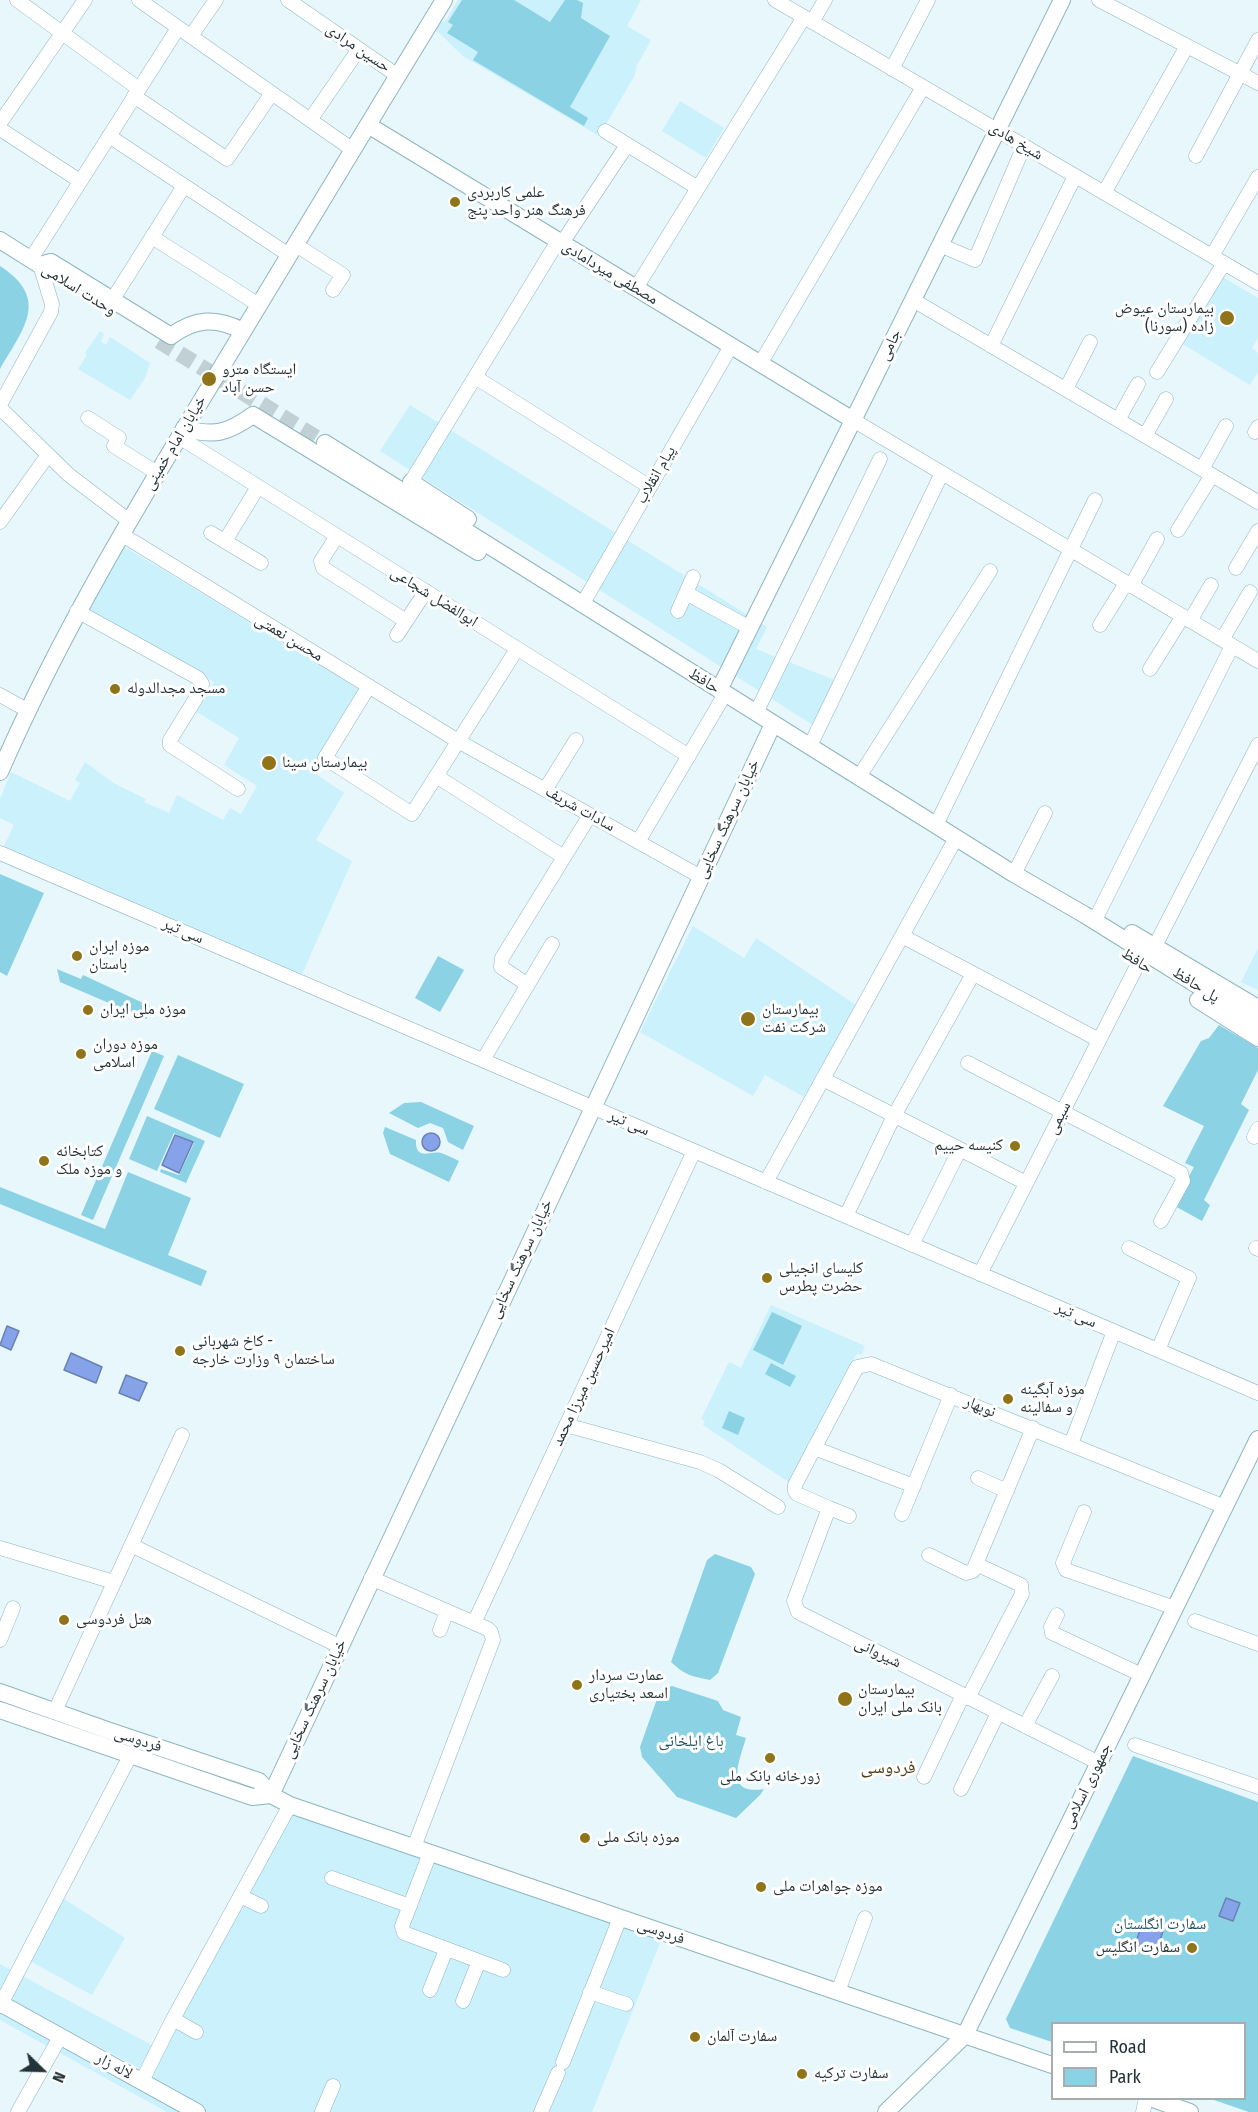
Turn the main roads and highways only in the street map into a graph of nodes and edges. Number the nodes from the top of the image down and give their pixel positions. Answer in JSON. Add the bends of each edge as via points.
{"nodes":[{"id":1,"x":444,"y":0,"type":"edge"},
{"id":2,"x":1062,"y":0,"type":"edge"},
{"id":3,"x":368,"y":125,"type":"junction"},
{"id":4,"x":0,"y":240,"type":"edge"},
{"id":5,"x":36,"y":262,"type":"junction"},
{"id":6,"x":243,"y":331,"type":"junction"},
{"id":7,"x":165,"y":338,"type":"junction"},
{"id":8,"x":853,"y":420,"type":"junction"},
{"id":9,"x":182,"y":433,"type":"junction"},
{"id":10,"x":325,"y":443,"type":"tunnel mouth"},
{"id":11,"x":411,"y":482,"type":"road end"},
{"id":12,"x":509,"y":557,"type":"junction"},
{"id":13,"x":722,"y":692,"type":"junction"},
{"id":14,"x":773,"y":724,"type":"junction"},
{"id":15,"x":0,"y":772,"type":"edge"},
{"id":16,"x":1093,"y":917,"type":"junction"},
{"id":17,"x":1137,"y":954,"type":"junction"},
{"id":18,"x":1258,"y":1008,"type":"edge"},
{"id":19,"x":1258,"y":1023,"type":"edge"},
{"id":20,"x":1258,"y":1038,"type":"edge"},
{"id":21,"x":1258,"y":1439,"type":"edge"},
{"id":22,"x":0,"y":1692,"type":"edge"},
{"id":23,"x":0,"y":1710,"type":"edge"},
{"id":24,"x":55,"y":1711,"type":"junction"},
{"id":25,"x":48,"y":1728,"type":"junction"},
{"id":26,"x":104,"y":1737,"type":"junction"},
{"id":27,"x":136,"y":1739,"type":"junction"},
{"id":28,"x":130,"y":1756,"type":"junction"},
{"id":29,"x":271,"y":1795,"type":"junction"},
{"id":30,"x":0,"y":2004,"type":"edge"},
{"id":31,"x":965,"y":2035,"type":"junction"},
{"id":32,"x":1051,"y":2064,"type":"edge"},
{"id":33,"x":1154,"y":2100,"type":"edge"},
{"id":34,"x":197,"y":2112,"type":"edge"},
{"id":35,"x":886,"y":2112,"type":"edge"},
{"id":36,"x":1190,"y":2112,"type":"edge"}],
"edges":[{"from":1,"to":3,"type":"main road","name":"خیابان امام خمینی"},
{"from":2,"to":8,"type":"main road","name":"جامی"},
{"from":3,"to":6,"type":"main road","name":"خیابان امام خمینی"},
{"from":3,"to":8,"type":"main road","name":"مصطفی میردامادی"},
{"from":4,"to":5,"type":"main road","name":"وحدت اسلامی"},
{"from":5,"to":7,"type":"main road","name":"وحدت اسلامی"},
{"from":5,"to":7,"type":"main road","via":[[51,262],[113,299]]},
{"from":6,"to":7,"type":"main road","via":[[227,322],[210,320]]},
{"from":6,"to":9,"type":"main road","name":"خیابان امام خمینی"},
{"from":8,"to":13,"type":"main road","name":"جامی"},
{"from":9,"to":12,"type":"main road","via":[[221,432],[253,415],[493,561]]},
{"from":9,"to":15,"type":"main road","name":"خیابان امام خمینی","via":[[77,611]]},
{"from":10,"to":12,"type":"main road","name":"حافظ"},
{"from":11,"to":12,"type":"main road","via":[[503,542]]},
{"from":12,"to":13,"type":"main road","name":"حافظ"},
{"from":13,"to":14,"type":"main road","name":"حافظ"},
{"from":14,"to":16,"type":"main road","name":"حافظ","via":[[1014,874]]},
{"from":14,"to":29,"type":"main road","name":"خیابان سرهنگ سخایی"},
{"from":16,"to":17,"type":"main road","name":"حافظ"},
{"from":16,"to":18,"type":"main road","name":"حافظ","via":[[1155,946]]},
{"from":17,"to":19,"type":"main road","name":"پل حافظ"},
{"from":17,"to":20,"type":"main road","name":"حافظ"},
{"from":21,"to":31,"type":"main road","name":"جمهوری اسلامی"},
{"from":22,"to":24,"type":"main road","name":"فردوسی"},
{"from":23,"to":25,"type":"main road","name":"فردوسی"},
{"from":24,"to":25,"type":"main road"},
{"from":24,"to":26,"type":"main road","name":"فردوسی"},
{"from":25,"to":26,"type":"main road","name":"فردوسی"},
{"from":26,"to":27,"type":"main road","name":"فردوسی"},
{"from":26,"to":28,"type":"main road","name":"فردوسی"},
{"from":27,"to":28,"type":"main road"},
{"from":27,"to":29,"type":"main road","name":"فردوسی","via":[[259,1780]]},
{"from":28,"to":29,"type":"main road","name":"فردوسی","via":[[252,1797]]},
{"from":29,"to":31,"type":"main road","name":"فردوسی","via":[[290,1805]]},
{"from":30,"to":34,"type":"main road","name":"لاله زار"},
{"from":31,"to":32,"type":"main road","name":"فردوسی"},
{"from":31,"to":35,"type":"main road","name":"جمهوری اسلامی"},
{"from":33,"to":36,"type":"main road"}]}
